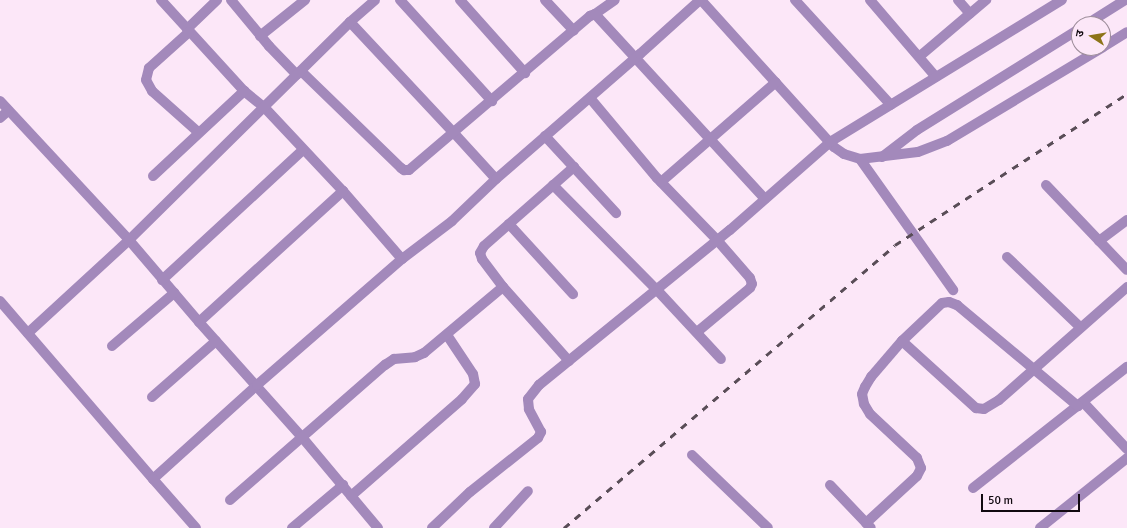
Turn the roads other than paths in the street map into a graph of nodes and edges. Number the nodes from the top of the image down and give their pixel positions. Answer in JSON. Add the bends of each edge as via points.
{"nodes":[{"id":1,"x":161,"y":0,"type":"edge"},
{"id":2,"x":216,"y":0,"type":"edge"},
{"id":3,"x":230,"y":0,"type":"edge"},
{"id":4,"x":305,"y":0,"type":"edge"},
{"id":5,"x":375,"y":0,"type":"edge"},
{"id":6,"x":400,"y":0,"type":"edge"},
{"id":7,"x":460,"y":0,"type":"edge"},
{"id":8,"x":545,"y":0,"type":"edge"},
{"id":9,"x":615,"y":0,"type":"edge"},
{"id":10,"x":701,"y":0,"type":"edge"},
{"id":11,"x":795,"y":0,"type":"edge"},
{"id":12,"x":870,"y":0,"type":"edge"},
{"id":13,"x":958,"y":0,"type":"edge"},
{"id":14,"x":986,"y":0,"type":"edge"},
{"id":15,"x":1062,"y":0,"type":"edge"},
{"id":16,"x":1125,"y":0,"type":"edge"},
{"id":17,"x":595,"y":14,"type":"junction"},
{"id":18,"x":970,"y":14,"type":"junction"},
{"id":19,"x":1100,"y":16,"type":"edge"},
{"id":20,"x":350,"y":22,"type":"junction"},
{"id":21,"x":188,"y":31,"type":"junction"},
{"id":22,"x":574,"y":31,"type":"junction"},
{"id":23,"x":1127,"y":32,"type":"edge"},
{"id":24,"x":1071,"y":34,"type":"edge"},
{"id":25,"x":260,"y":36,"type":"junction"},
{"id":26,"x":1111,"y":42,"type":"edge"},
{"id":27,"x":920,"y":56,"type":"junction"},
{"id":28,"x":1089,"y":56,"type":"edge"},
{"id":29,"x":635,"y":58,"type":"junction"},
{"id":30,"x":299,"y":73,"type":"junction"},
{"id":31,"x":525,"y":73,"type":"junction"},
{"id":32,"x":936,"y":77,"type":"junction"},
{"id":33,"x":776,"y":82,"type":"junction"},
{"id":34,"x":244,"y":91,"type":"junction"},
{"id":35,"x":590,"y":98,"type":"junction"},
{"id":36,"x":492,"y":101,"type":"junction"},
{"id":37,"x":0,"y":102,"type":"edge"},
{"id":38,"x":891,"y":105,"type":"junction"},
{"id":39,"x":264,"y":107,"type":"junction"},
{"id":40,"x":8,"y":111,"type":"junction"},
{"id":41,"x":0,"y":118,"type":"edge"},
{"id":42,"x":198,"y":132,"type":"junction"},
{"id":43,"x":454,"y":132,"type":"junction"},
{"id":44,"x":545,"y":136,"type":"junction"},
{"id":45,"x":711,"y":138,"type":"junction"},
{"id":46,"x":830,"y":142,"type":"junction"},
{"id":47,"x":302,"y":150,"type":"junction"},
{"id":48,"x":880,"y":158,"type":"junction"},
{"id":49,"x":860,"y":160,"type":"junction"},
{"id":50,"x":574,"y":167,"type":"junction"},
{"id":51,"x":153,"y":176,"type":"dead end"},
{"id":52,"x":496,"y":179,"type":"junction"},
{"id":53,"x":660,"y":182,"type":"junction"},
{"id":54,"x":554,"y":185,"type":"junction"},
{"id":55,"x":1046,"y":185,"type":"dead end"},
{"id":56,"x":343,"y":191,"type":"junction"},
{"id":57,"x":765,"y":199,"type":"junction"},
{"id":58,"x":616,"y":213,"type":"dead end"},
{"id":59,"x":1127,"y":220,"type":"edge"},
{"id":60,"x":509,"y":224,"type":"junction"},
{"id":61,"x":129,"y":240,"type":"junction"},
{"id":62,"x":717,"y":240,"type":"junction"},
{"id":63,"x":1099,"y":241,"type":"junction"},
{"id":64,"x":1007,"y":257,"type":"dead end"},
{"id":65,"x":402,"y":259,"type":"junction"},
{"id":66,"x":1127,"y":270,"type":"edge"},
{"id":67,"x":162,"y":280,"type":"junction"},
{"id":68,"x":503,"y":287,"type":"junction"},
{"id":69,"x":1127,"y":287,"type":"edge"},
{"id":70,"x":657,"y":290,"type":"junction"},
{"id":71,"x":954,"y":290,"type":"dead end"},
{"id":72,"x":174,"y":293,"type":"junction"},
{"id":73,"x":573,"y":294,"type":"dead end"},
{"id":74,"x":0,"y":301,"type":"edge"},
{"id":75,"x":199,"y":322,"type":"junction"},
{"id":76,"x":1080,"y":327,"type":"junction"},
{"id":77,"x":697,"y":332,"type":"junction"},
{"id":78,"x":28,"y":333,"type":"junction"},
{"id":79,"x":446,"y":334,"type":"junction"},
{"id":80,"x":216,"y":341,"type":"junction"},
{"id":81,"x":902,"y":341,"type":"junction"},
{"id":82,"x":112,"y":346,"type":"dead end"},
{"id":83,"x":721,"y":359,"type":"dead end"},
{"id":84,"x":569,"y":361,"type":"junction"},
{"id":85,"x":1127,"y":366,"type":"edge"},
{"id":86,"x":1034,"y":368,"type":"junction"},
{"id":87,"x":257,"y":385,"type":"junction"},
{"id":88,"x":152,"y":397,"type":"dead end"},
{"id":89,"x":1080,"y":404,"type":"junction"},
{"id":90,"x":301,"y":436,"type":"junction"},
{"id":91,"x":1127,"y":449,"type":"edge"},
{"id":92,"x":692,"y":455,"type":"dead end"},
{"id":93,"x":1127,"y":458,"type":"edge"},
{"id":94,"x":153,"y":479,"type":"junction"},
{"id":95,"x":342,"y":485,"type":"junction"},
{"id":96,"x":830,"y":485,"type":"dead end"},
{"id":97,"x":973,"y":488,"type":"dead end"},
{"id":98,"x":528,"y":491,"type":"dead end"},
{"id":99,"x":352,"y":496,"type":"junction"},
{"id":100,"x":230,"y":500,"type":"dead end"},
{"id":101,"x":868,"y":526,"type":"edge"},
{"id":102,"x":196,"y":528,"type":"edge"},
{"id":103,"x":292,"y":528,"type":"edge"},
{"id":104,"x":378,"y":528,"type":"edge"},
{"id":105,"x":432,"y":528,"type":"edge"},
{"id":106,"x":494,"y":528,"type":"edge"},
{"id":107,"x":768,"y":528,"type":"edge"},
{"id":108,"x":1040,"y":528,"type":"edge"}],
"edges":[{"from":1,"to":21,"type":"street"},
{"from":2,"to":21,"type":"street"},
{"from":3,"to":25,"type":"street"},
{"from":4,"to":25,"type":"street"},
{"from":5,"to":20,"type":"street"},
{"from":6,"to":36,"type":"street"},
{"from":7,"to":31,"type":"street"},
{"from":8,"to":22,"type":"street"},
{"from":9,"to":17,"type":"street"},
{"from":10,"to":29,"type":"street"},
{"from":10,"to":33,"type":"street"},
{"from":11,"to":38,"type":"street"},
{"from":12,"to":27,"type":"street"},
{"from":13,"to":18,"type":"street"},
{"from":14,"to":18,"type":"street"},
{"from":15,"to":32,"type":"street"},
{"from":16,"to":19,"type":"street"},
{"from":17,"to":22,"type":"street"},
{"from":17,"to":29,"type":"street"},
{"from":18,"to":27,"type":"street"},
{"from":20,"to":30,"type":"street"},
{"from":20,"to":43,"type":"street"},
{"from":21,"to":34,"type":"street"},
{"from":21,"to":42,"type":"street","via":[[149,68],[146,80],[152,91]]},
{"from":22,"to":31,"type":"street"},
{"from":23,"to":26,"type":"street"},
{"from":24,"to":48,"type":"street","via":[[917,130]]},
{"from":25,"to":30,"type":"street"},
{"from":27,"to":32,"type":"street"},
{"from":28,"to":48,"type":"street","via":[[947,141],[918,152]]},
{"from":29,"to":35,"type":"street"},
{"from":29,"to":45,"type":"street"},
{"from":30,"to":39,"type":"street"},
{"from":30,"to":43,"type":"street","via":[[404,170],[409,170]]},
{"from":31,"to":36,"type":"street"},
{"from":32,"to":38,"type":"street"},
{"from":33,"to":45,"type":"street"},
{"from":33,"to":46,"type":"street"},
{"from":34,"to":39,"type":"street"},
{"from":34,"to":42,"type":"street"},
{"from":35,"to":44,"type":"street"},
{"from":35,"to":53,"type":"street"},
{"from":36,"to":43,"type":"street"},
{"from":37,"to":40,"type":"street"},
{"from":38,"to":46,"type":"street"},
{"from":39,"to":47,"type":"street"},
{"from":39,"to":61,"type":"street"},
{"from":40,"to":41,"type":"street"},
{"from":40,"to":61,"type":"street"},
{"from":42,"to":51,"type":"street"},
{"from":43,"to":52,"type":"street"},
{"from":44,"to":50,"type":"street"},
{"from":44,"to":52,"type":"street"},
{"from":45,"to":53,"type":"street"},
{"from":45,"to":57,"type":"street"},
{"from":46,"to":49,"type":"street","via":[[844,154]]},
{"from":46,"to":57,"type":"street"},
{"from":47,"to":56,"type":"street"},
{"from":47,"to":67,"type":"street"},
{"from":48,"to":49,"type":"street"},
{"from":49,"to":71,"type":"street"},
{"from":50,"to":54,"type":"street"},
{"from":50,"to":58,"type":"street"},
{"from":52,"to":65,"type":"street","via":[[452,221]]},
{"from":53,"to":62,"type":"street"},
{"from":54,"to":60,"type":"street"},
{"from":54,"to":70,"type":"street"},
{"from":55,"to":63,"type":"street"},
{"from":56,"to":65,"type":"street"},
{"from":56,"to":75,"type":"street"},
{"from":57,"to":62,"type":"street"},
{"from":59,"to":63,"type":"street"},
{"from":60,"to":68,"type":"street","via":[[484,246],[480,253]]},
{"from":60,"to":73,"type":"street"},
{"from":61,"to":67,"type":"street"},
{"from":61,"to":78,"type":"street"},
{"from":62,"to":70,"type":"street"},
{"from":62,"to":77,"type":"street","via":[[750,278],[752,284]]},
{"from":63,"to":66,"type":"street"},
{"from":64,"to":76,"type":"street"},
{"from":65,"to":87,"type":"street"},
{"from":67,"to":72,"type":"street"},
{"from":68,"to":79,"type":"street"},
{"from":68,"to":84,"type":"street"},
{"from":69,"to":76,"type":"street"},
{"from":70,"to":77,"type":"street"},
{"from":70,"to":84,"type":"street"},
{"from":72,"to":75,"type":"street"},
{"from":72,"to":82,"type":"street"},
{"from":74,"to":78,"type":"street"},
{"from":75,"to":80,"type":"street"},
{"from":76,"to":86,"type":"street"},
{"from":77,"to":83,"type":"street"},
{"from":78,"to":94,"type":"street"},
{"from":79,"to":90,"type":"street","via":[[420,356],[394,359],[386,364]]},
{"from":79,"to":99,"type":"street","via":[[473,374],[475,384],[462,399]]},
{"from":80,"to":87,"type":"street"},
{"from":80,"to":88,"type":"street"},
{"from":81,"to":86,"type":"street","via":[[942,303],[949,302],[957,305]]},
{"from":81,"to":86,"type":"street","via":[[976,408],[992,406]]},
{"from":81,"to":101,"type":"street","via":[[871,377],[862,394],[870,414],[917,458],[921,468],[917,476]]},
{"from":84,"to":105,"type":"street","via":[[539,385],[528,399],[529,409],[541,432],[538,438],[470,492]]},
{"from":85,"to":89,"type":"street"},
{"from":86,"to":89,"type":"street"},
{"from":87,"to":90,"type":"street"},
{"from":87,"to":94,"type":"street"},
{"from":89,"to":91,"type":"street"},
{"from":89,"to":97,"type":"street"},
{"from":90,"to":95,"type":"street"},
{"from":90,"to":100,"type":"street"},
{"from":92,"to":107,"type":"street"},
{"from":93,"to":108,"type":"street"},
{"from":94,"to":102,"type":"street"},
{"from":95,"to":99,"type":"street"},
{"from":95,"to":103,"type":"street"},
{"from":96,"to":101,"type":"street"},
{"from":98,"to":106,"type":"street"},
{"from":99,"to":104,"type":"street"}]}
